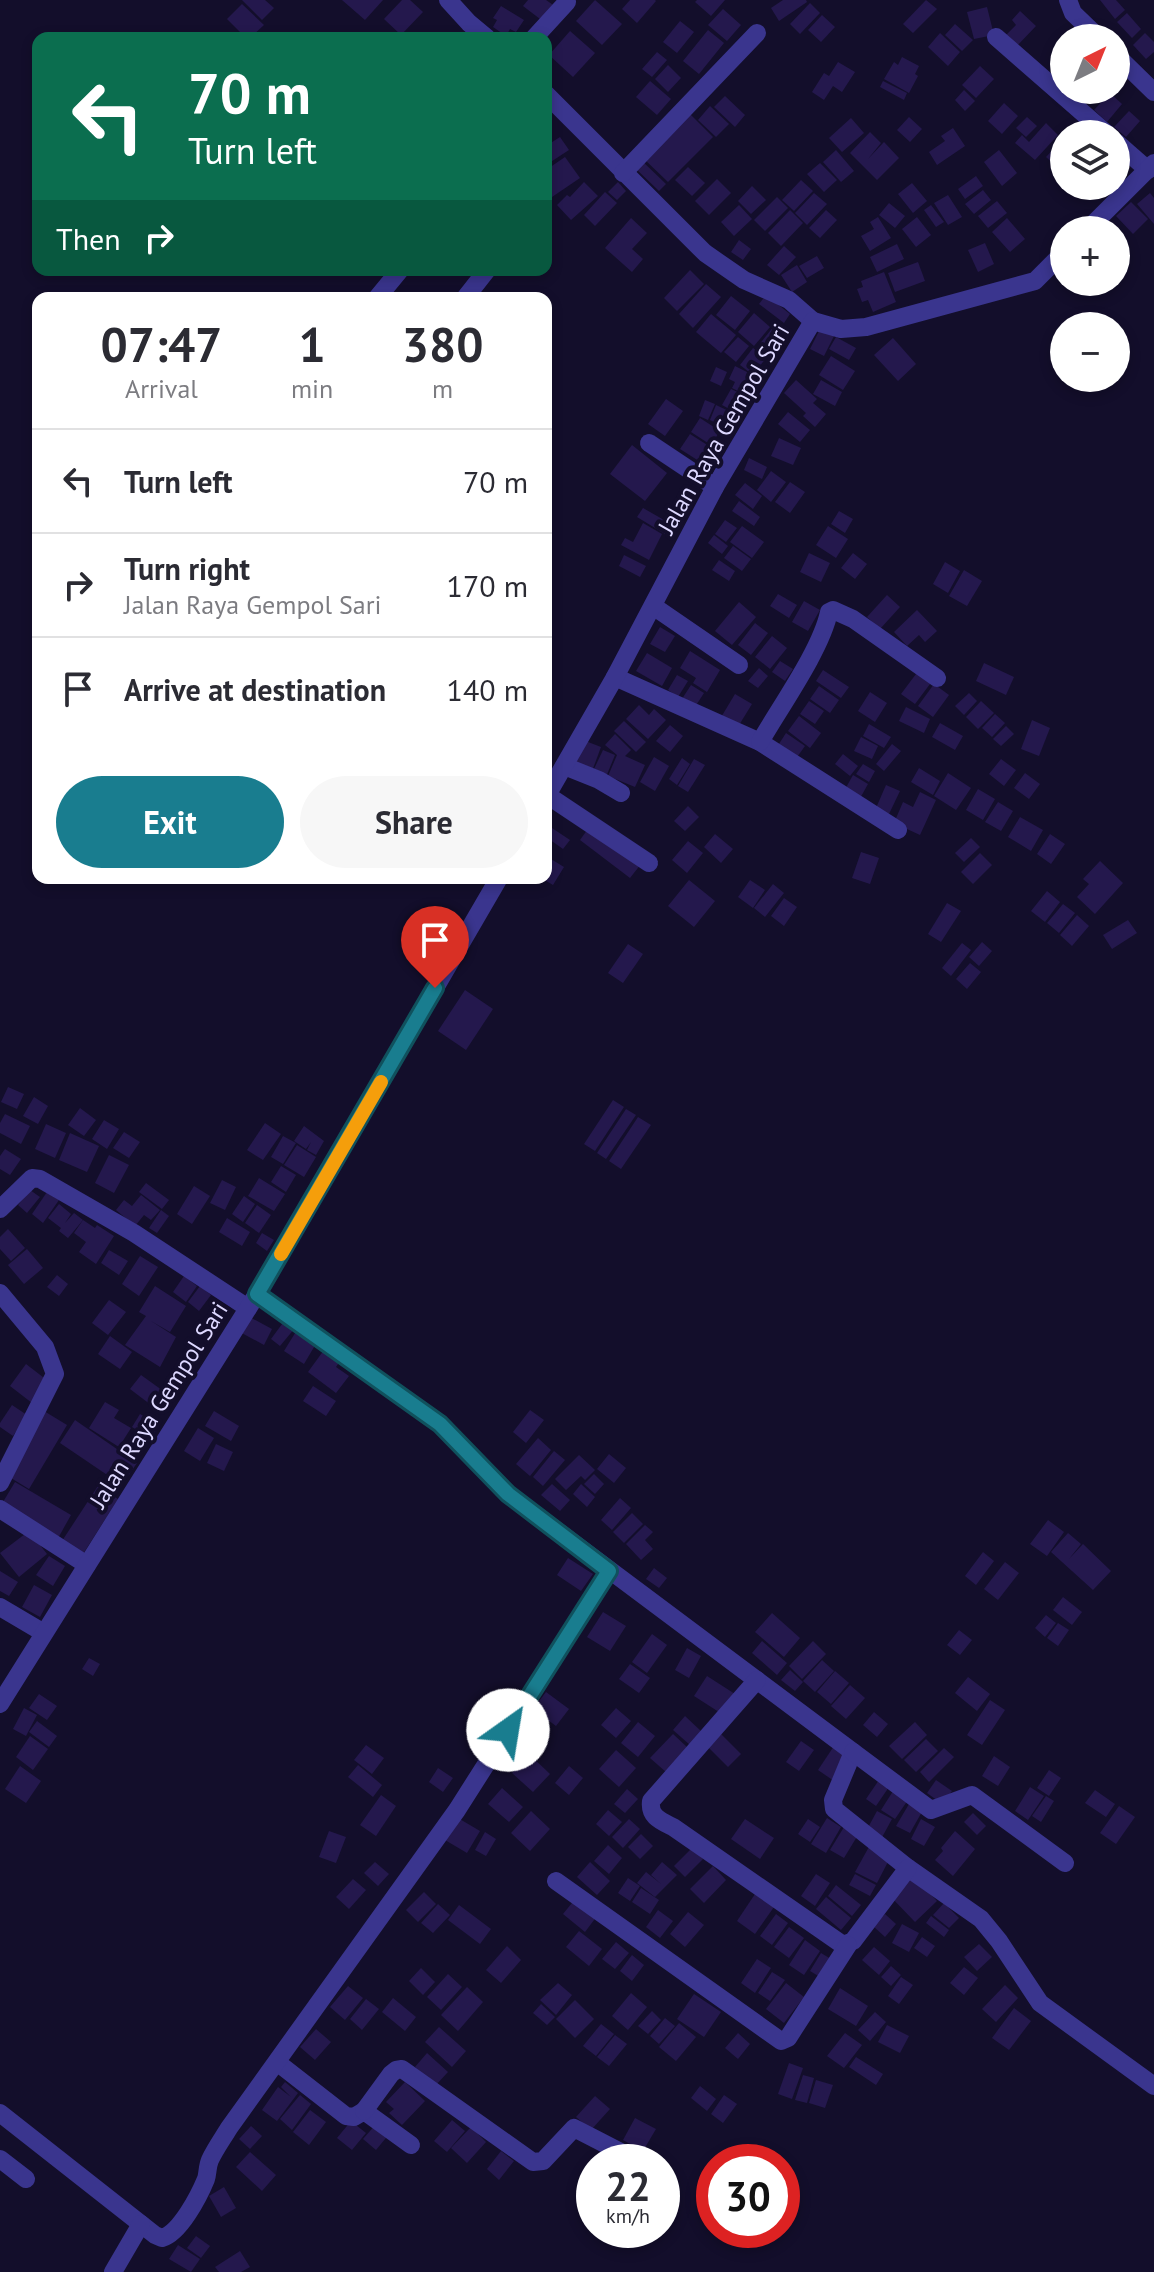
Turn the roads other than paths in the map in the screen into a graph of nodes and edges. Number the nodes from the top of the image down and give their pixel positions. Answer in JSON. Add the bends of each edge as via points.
{"nodes":[{"id":1,"x":448,"y":0,"type":"edge"},
{"id":2,"x":1068,"y":0,"type":"edge"},
{"id":3,"x":567,"y":2,"type":"edge"},
{"id":4,"x":1084,"y":24,"type":"edge"},
{"id":5,"x":480,"y":32,"type":"edge"},
{"id":6,"x":540,"y":32,"type":"edge"},
{"id":7,"x":757,"y":33,"type":"dead end"},
{"id":8,"x":996,"y":37,"type":"dead end"},
{"id":9,"x":1130,"y":69,"type":"edge"},
{"id":10,"x":1154,"y":92,"type":"edge"},
{"id":11,"x":552,"y":100,"type":"edge"},
{"id":12,"x":1091,"y":120,"type":"edge"},
{"id":13,"x":1130,"y":152,"type":"edge"},
{"id":14,"x":1151,"y":167,"type":"edge"},
{"id":15,"x":623,"y":173,"type":"junction"},
{"id":16,"x":1101,"y":216,"type":"edge"},
{"id":17,"x":1050,"y":266,"type":"edge"},
{"id":18,"x":482,"y":276,"type":"edge"},
{"id":19,"x":470,"y":292,"type":"edge"},
{"id":20,"x":813,"y":321,"type":"junction"},
{"id":21,"x":649,"y":443,"type":"dead end"},
{"id":22,"x":715,"y":487,"type":"junction"},
{"id":23,"x":653,"y":606,"type":"junction"},
{"id":24,"x":739,"y":665,"type":"dead end"},
{"id":25,"x":615,"y":677,"type":"junction"},
{"id":26,"x":937,"y":678,"type":"dead end"},
{"id":27,"x":760,"y":742,"type":"junction"},
{"id":28,"x":564,"y":766,"type":"junction"},
{"id":29,"x":552,"y":787,"type":"edge"},
{"id":30,"x":621,"y":793,"type":"dead end"},
{"id":31,"x":552,"y":799,"type":"edge"},
{"id":32,"x":898,"y":830,"type":"dead end"},
{"id":33,"x":649,"y":863,"type":"dead end"},
{"id":34,"x":495,"y":884,"type":"edge"},
{"id":35,"x":0,"y":1209,"type":"edge"},
{"id":36,"x":0,"y":1293,"type":"edge"},
{"id":37,"x":252,"y":1301,"type":"junction"},
{"id":38,"x":0,"y":1483,"type":"edge"},
{"id":39,"x":0,"y":1509,"type":"edge"},
{"id":40,"x":87,"y":1565,"type":"junction"},
{"id":41,"x":609,"y":1571,"type":"junction"},
{"id":42,"x":0,"y":1607,"type":"edge"},
{"id":43,"x":44,"y":1633,"type":"junction"},
{"id":44,"x":757,"y":1680,"type":"junction"},
{"id":45,"x":0,"y":1704,"type":"edge"},
{"id":46,"x":853,"y":1752,"type":"junction"},
{"id":47,"x":1065,"y":1863,"type":"dead end"},
{"id":48,"x":908,"y":1868,"type":"junction"},
{"id":49,"x":556,"y":1881,"type":"dead end"},
{"id":50,"x":848,"y":1945,"type":"junction"},
{"id":51,"x":278,"y":2063,"type":"junction"},
{"id":52,"x":1154,"y":2086,"type":"edge"},
{"id":53,"x":364,"y":2111,"type":"junction"},
{"id":54,"x":0,"y":2113,"type":"edge"},
{"id":55,"x":605,"y":2144,"type":"edge"},
{"id":56,"x":411,"y":2145,"type":"dead end"},
{"id":57,"x":0,"y":2159,"type":"edge"},
{"id":58,"x":26,"y":2179,"type":"dead end"},
{"id":59,"x":141,"y":2224,"type":"junction"},
{"id":60,"x":113,"y":2272,"type":"edge"}],
"edges":[{"from":1,"to":5,"type":"street"},
{"from":2,"to":4,"type":"street"},
{"from":3,"to":6,"type":"street"},
{"from":7,"to":15,"type":"street"},
{"from":8,"to":12,"type":"street"},
{"from":9,"to":10,"type":"street"},
{"from":11,"to":15,"type":"street"},
{"from":13,"to":14,"type":"street"},
{"from":14,"to":16,"type":"street"},
{"from":15,"to":20,"type":"street","via":[[705,253],[744,280],[789,300]]},
{"from":17,"to":20,"type":"street","name":"Jalan Raya Gempol Sari","via":[[1035,281],[866,327],[841,329]]},
{"from":18,"to":19,"type":"street"},
{"from":20,"to":22,"type":"street","name":"Jalan Raya Gempol Sari"},
{"from":21,"to":22,"type":"street"},
{"from":22,"to":23,"type":"street","name":"Jalan Raya Gempol Sari"},
{"from":23,"to":24,"type":"street"},
{"from":23,"to":25,"type":"street","name":"Jalan Raya Gempol Sari"},
{"from":25,"to":27,"type":"street"},
{"from":25,"to":28,"type":"street","name":"Jalan Raya Gempol Sari"},
{"from":26,"to":27,"type":"street","via":[[833,610]]},
{"from":27,"to":32,"type":"street"},
{"from":28,"to":29,"type":"street","name":"Jalan Raya Gempol Sari"},
{"from":28,"to":30,"type":"street"},
{"from":31,"to":33,"type":"street"},
{"from":34,"to":37,"type":"street","name":"Jalan Raya Gempol Sari"},
{"from":35,"to":37,"type":"street","via":[[22,1185],[40,1179]]},
{"from":36,"to":38,"type":"street","via":[[45,1347],[55,1374]]},
{"from":37,"to":40,"type":"street","name":"Jalan Raya Gempol Sari"},
{"from":37,"to":41,"type":"street","via":[[440,1424],[508,1494]]},
{"from":39,"to":40,"type":"street"},
{"from":40,"to":43,"type":"street","name":"Jalan Raya Gempol Sari"},
{"from":41,"to":44,"type":"street"},
{"from":41,"to":51,"type":"street","via":[[457,1810]]},
{"from":42,"to":43,"type":"street"},
{"from":43,"to":45,"type":"street","name":"Jalan Raya Gempol Sari"},
{"from":44,"to":46,"type":"street"},
{"from":44,"to":50,"type":"street","via":[[651,1801],[650,1809],[654,1817]]},
{"from":46,"to":47,"type":"street","via":[[931,1810],[972,1795]]},
{"from":46,"to":48,"type":"street","via":[[834,1809]]},
{"from":48,"to":50,"type":"street"},
{"from":48,"to":52,"type":"street","via":[[981,1919],[1040,2003]]},
{"from":49,"to":50,"type":"street","via":[[781,2041],[788,2038]]},
{"from":51,"to":53,"type":"street","via":[[346,2116]]},
{"from":51,"to":59,"type":"street","via":[[209,2161],[207,2176],[182,2223],[166,2238]]},
{"from":53,"to":55,"type":"street","via":[[391,2074],[402,2069],[533,2162],[543,2161],[574,2128]]},
{"from":53,"to":56,"type":"street"},
{"from":54,"to":59,"type":"street"},
{"from":57,"to":58,"type":"street"},
{"from":59,"to":60,"type":"street"}]}
